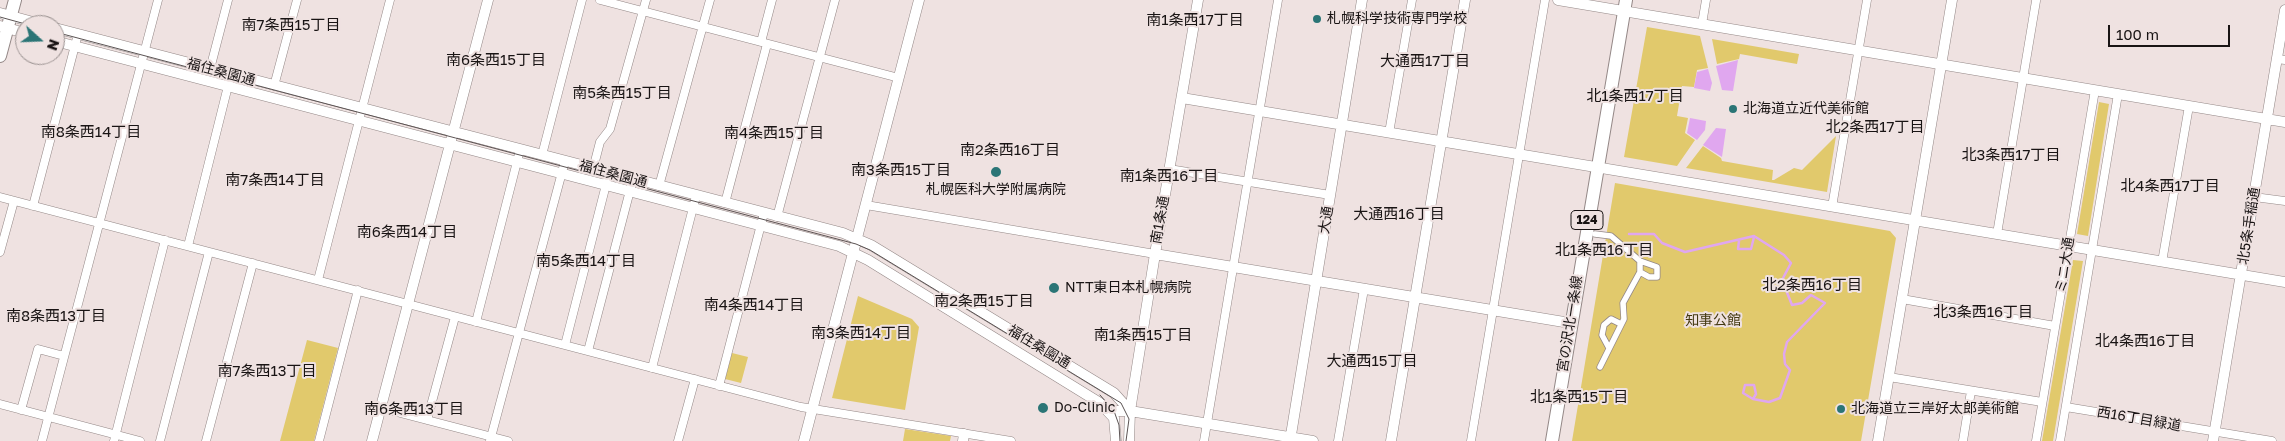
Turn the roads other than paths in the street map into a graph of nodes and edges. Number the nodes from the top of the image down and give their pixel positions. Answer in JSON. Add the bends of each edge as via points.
{"nodes":[{"id":1,"x":15,"y":0,"type":"edge"},
{"id":2,"x":158,"y":0,"type":"edge"},
{"id":3,"x":228,"y":0,"type":"edge"},
{"id":4,"x":297,"y":0,"type":"edge"},
{"id":5,"x":390,"y":0,"type":"edge"},
{"id":6,"x":488,"y":0,"type":"edge"},
{"id":7,"x":582,"y":0,"type":"edge"},
{"id":8,"x":600,"y":0,"type":"edge"},
{"id":9,"x":646,"y":0,"type":"edge"},
{"id":10,"x":710,"y":0,"type":"edge"},
{"id":11,"x":772,"y":0,"type":"edge"},
{"id":12,"x":835,"y":0,"type":"edge"},
{"id":13,"x":919,"y":0,"type":"edge"},
{"id":14,"x":1198,"y":0,"type":"edge"},
{"id":15,"x":1278,"y":0,"type":"edge"},
{"id":16,"x":1362,"y":0,"type":"edge"},
{"id":17,"x":1412,"y":0,"type":"edge"},
{"id":18,"x":1465,"y":0,"type":"edge"},
{"id":19,"x":1545,"y":0,"type":"edge"},
{"id":20,"x":1558,"y":0,"type":"edge"},
{"id":21,"x":1706,"y":0,"type":"edge"},
{"id":22,"x":1867,"y":0,"type":"edge"},
{"id":23,"x":1952,"y":0,"type":"edge"},
{"id":24,"x":2036,"y":1,"type":"edge"},
{"id":25,"x":1625,"y":5,"type":"edge"},
{"id":26,"x":2285,"y":10,"type":"edge"},
{"id":27,"x":643,"y":11,"type":"junction"},
{"id":28,"x":4,"y":21,"type":"edge"},
{"id":29,"x":1702,"y":24,"type":"junction"},
{"id":30,"x":15,"y":27,"type":"edge"},
{"id":31,"x":703,"y":27,"type":"junction"},
{"id":32,"x":65,"y":31,"type":"edge"},
{"id":33,"x":78,"y":34,"type":"junction"},
{"id":34,"x":764,"y":43,"type":"junction"},
{"id":35,"x":65,"y":44,"type":"edge"},
{"id":36,"x":75,"y":46,"type":"junction"},
{"id":37,"x":1858,"y":50,"type":"junction"},
{"id":38,"x":145,"y":52,"type":"junction"},
{"id":39,"x":0,"y":56,"type":"edge"},
{"id":40,"x":819,"y":57,"type":"junction"},
{"id":41,"x":2281,"y":60,"type":"edge"},
{"id":42,"x":141,"y":63,"type":"junction"},
{"id":43,"x":1941,"y":64,"type":"junction"},
{"id":44,"x":210,"y":68,"type":"junction"},
{"id":45,"x":231,"y":74,"type":"junction"},
{"id":46,"x":899,"y":78,"type":"junction"},
{"id":47,"x":2023,"y":78,"type":"junction"},
{"id":48,"x":228,"y":86,"type":"junction"},
{"id":49,"x":274,"y":86,"type":"junction"},
{"id":50,"x":2095,"y":90,"type":"junction"},
{"id":51,"x":2118,"y":94,"type":"junction"},
{"id":52,"x":1182,"y":98,"type":"junction"},
{"id":53,"x":2189,"y":106,"type":"junction"},
{"id":54,"x":364,"y":109,"type":"junction"},
{"id":55,"x":1259,"y":111,"type":"junction"},
{"id":56,"x":2267,"y":119,"type":"junction"},
{"id":57,"x":360,"y":120,"type":"junction"},
{"id":58,"x":2285,"y":122,"type":"edge"},
{"id":59,"x":1342,"y":125,"type":"junction"},
{"id":60,"x":454,"y":131,"type":"junction"},
{"id":61,"x":1388,"y":132,"type":"junction"},
{"id":62,"x":1441,"y":141,"type":"junction"},
{"id":63,"x":450,"y":144,"type":"junction"},
{"id":64,"x":520,"y":150,"type":"junction"},
{"id":65,"x":1519,"y":154,"type":"junction"},
{"id":66,"x":542,"y":155,"type":"junction"},
{"id":67,"x":517,"y":161,"type":"junction"},
{"id":68,"x":565,"y":162,"type":"junction"},
{"id":69,"x":1596,"y":167,"type":"junction"},
{"id":70,"x":1169,"y":168,"type":"junction"},
{"id":71,"x":593,"y":169,"type":"junction"},
{"id":72,"x":562,"y":173,"type":"junction"},
{"id":73,"x":609,"y":173,"type":"junction"},
{"id":74,"x":634,"y":179,"type":"junction"},
{"id":75,"x":1248,"y":182,"type":"junction"},
{"id":76,"x":606,"y":184,"type":"junction"},
{"id":77,"x":659,"y":186,"type":"junction"},
{"id":78,"x":630,"y":191,"type":"junction"},
{"id":79,"x":1330,"y":195,"type":"junction"},
{"id":80,"x":696,"y":196,"type":"junction"},
{"id":81,"x":0,"y":197,"type":"edge"},
{"id":82,"x":2254,"y":197,"type":"junction"},
{"id":83,"x":14,"y":201,"type":"junction"},
{"id":84,"x":2285,"y":201,"type":"edge"},
{"id":85,"x":725,"y":204,"type":"junction"},
{"id":86,"x":866,"y":205,"type":"junction"},
{"id":87,"x":33,"y":206,"type":"junction"},
{"id":88,"x":1832,"y":206,"type":"junction"},
{"id":89,"x":694,"y":207,"type":"junction"},
{"id":90,"x":764,"y":213,"type":"junction"},
{"id":91,"x":777,"y":217,"type":"junction"},
{"id":92,"x":1915,"y":220,"type":"junction"},
{"id":93,"x":99,"y":223,"type":"junction"},
{"id":94,"x":761,"y":225,"type":"junction"},
{"id":95,"x":1595,"y":234,"type":"dead end"},
{"id":96,"x":1997,"y":234,"type":"junction"},
{"id":97,"x":857,"y":239,"type":"junction"},
{"id":98,"x":165,"y":240,"type":"junction"},
{"id":99,"x":188,"y":246,"type":"junction"},
{"id":100,"x":2068,"y":246,"type":"junction"},
{"id":101,"x":2092,"y":250,"type":"junction"},
{"id":102,"x":0,"y":252,"type":"edge"},
{"id":103,"x":209,"y":252,"type":"junction"},
{"id":104,"x":853,"y":253,"type":"junction"},
{"id":105,"x":1155,"y":254,"type":"junction"},
{"id":106,"x":1640,"y":261,"type":"junction"},
{"id":107,"x":2162,"y":262,"type":"junction"},
{"id":108,"x":253,"y":263,"type":"junction"},
{"id":109,"x":1233,"y":267,"type":"junction"},
{"id":110,"x":1640,"y":272,"type":"junction"},
{"id":111,"x":2241,"y":275,"type":"junction"},
{"id":112,"x":318,"y":280,"type":"junction"},
{"id":113,"x":1316,"y":281,"type":"junction"},
{"id":114,"x":2285,"y":282,"type":"edge"},
{"id":115,"x":1364,"y":289,"type":"junction"},
{"id":116,"x":358,"y":290,"type":"junction"},
{"id":117,"x":1415,"y":297,"type":"junction"},
{"id":118,"x":1902,"y":299,"type":"junction"},
{"id":119,"x":408,"y":304,"type":"junction"},
{"id":120,"x":1493,"y":310,"type":"junction"},
{"id":121,"x":455,"y":317,"type":"junction"},
{"id":122,"x":476,"y":322,"type":"junction"},
{"id":123,"x":1570,"y":323,"type":"junction"},
{"id":124,"x":1621,"y":324,"type":"junction"},
{"id":125,"x":2055,"y":326,"type":"junction"},
{"id":126,"x":519,"y":334,"type":"junction"},
{"id":127,"x":565,"y":345,"type":"junction"},
{"id":128,"x":1609,"y":348,"type":"junction"},
{"id":129,"x":588,"y":351,"type":"junction"},
{"id":130,"x":64,"y":356,"type":"junction"},
{"id":131,"x":1600,"y":367,"type":"dead end"},
{"id":132,"x":652,"y":368,"type":"junction"},
{"id":133,"x":1889,"y":377,"type":"junction"},
{"id":134,"x":695,"y":379,"type":"junction"},
{"id":135,"x":719,"y":386,"type":"junction"},
{"id":136,"x":1971,"y":391,"type":"junction"},
{"id":137,"x":2042,"y":402,"type":"junction"},
{"id":138,"x":0,"y":404,"type":"edge"},
{"id":139,"x":2066,"y":406,"type":"junction"},
{"id":140,"x":381,"y":408,"type":"junction"},
{"id":141,"x":812,"y":409,"type":"junction"},
{"id":142,"x":21,"y":410,"type":"junction"},
{"id":143,"x":1110,"y":411,"type":"junction"},
{"id":144,"x":1130,"y":411,"type":"junction"},
{"id":145,"x":48,"y":417,"type":"junction"},
{"id":146,"x":427,"y":420,"type":"junction"},
{"id":147,"x":1207,"y":423,"type":"junction"},
{"id":148,"x":1116,"y":425,"type":"junction"},
{"id":149,"x":2214,"y":436,"type":"edge"},
{"id":150,"x":963,"y":437,"type":"edge"},
{"id":151,"x":114,"y":438,"type":"edge"},
{"id":152,"x":491,"y":439,"type":"edge"},
{"id":153,"x":1290,"y":439,"type":"edge"},
{"id":154,"x":42,"y":441,"type":"edge"},
{"id":155,"x":140,"y":441,"type":"edge"},
{"id":156,"x":160,"y":441,"type":"edge"},
{"id":157,"x":206,"y":441,"type":"edge"},
{"id":158,"x":319,"y":441,"type":"edge"},
{"id":159,"x":372,"y":441,"type":"edge"},
{"id":160,"x":508,"y":441,"type":"edge"},
{"id":161,"x":678,"y":441,"type":"edge"},
{"id":162,"x":804,"y":441,"type":"edge"},
{"id":163,"x":1011,"y":441,"type":"edge"},
{"id":164,"x":1116,"y":441,"type":"edge"},
{"id":165,"x":1129,"y":441,"type":"edge"},
{"id":166,"x":1204,"y":441,"type":"edge"},
{"id":167,"x":1313,"y":441,"type":"edge"},
{"id":168,"x":1338,"y":441,"type":"edge"},
{"id":169,"x":1391,"y":441,"type":"edge"},
{"id":170,"x":1472,"y":441,"type":"edge"},
{"id":171,"x":1552,"y":441,"type":"edge"},
{"id":172,"x":1878,"y":441,"type":"edge"},
{"id":173,"x":1963,"y":441,"type":"edge"},
{"id":174,"x":2036,"y":441,"type":"edge"},
{"id":175,"x":2060,"y":441,"type":"edge"},
{"id":176,"x":2272,"y":441,"type":"edge"}],
"edges":[{"from":1,"to":28,"type":"main road"},
{"from":2,"to":38,"type":"street"},
{"from":3,"to":44,"type":"street"},
{"from":4,"to":49,"type":"street"},
{"from":5,"to":54,"type":"street","via":[[363,102]]},
{"from":6,"to":60,"type":"street"},
{"from":7,"to":66,"type":"street"},
{"from":8,"to":27,"type":"street"},
{"from":9,"to":27,"type":"street"},
{"from":10,"to":31,"type":"street"},
{"from":11,"to":34,"type":"street"},
{"from":12,"to":40,"type":"street"},
{"from":13,"to":46,"type":"street"},
{"from":14,"to":52,"type":"street","name":"南1条通"},
{"from":15,"to":55,"type":"street"},
{"from":16,"to":59,"type":"street","name":"大通"},
{"from":17,"to":61,"type":"street"},
{"from":18,"to":62,"type":"street"},
{"from":19,"to":65,"type":"street"},
{"from":20,"to":25,"type":"street"},
{"from":21,"to":29,"type":"street"},
{"from":22,"to":37,"type":"street"},
{"from":23,"to":43,"type":"street"},
{"from":24,"to":47,"type":"street"},
{"from":25,"to":29,"type":"street"},
{"from":25,"to":69,"type":"main road","name":"宮の沢北一条線","number":"124"},
{"from":26,"to":41,"type":"street","name":"北5条手稲通"},
{"from":27,"to":31,"type":"street"},
{"from":27,"to":71,"type":"street","via":[[610,129],[600,142]]},
{"from":28,"to":30,"type":"street"},
{"from":28,"to":39,"type":"main road"},
{"from":29,"to":37,"type":"street"},
{"from":31,"to":34,"type":"street"},
{"from":31,"to":77,"type":"street"},
{"from":32,"to":33,"type":"street","name":"福住桑園通"},
{"from":33,"to":36,"type":"street"},
{"from":33,"to":38,"type":"street","name":"福住桑園通"},
{"from":34,"to":40,"type":"street"},
{"from":34,"to":85,"type":"street"},
{"from":35,"to":36,"type":"street","name":"福住桑園通"},
{"from":36,"to":42,"type":"street","name":"福住桑園通"},
{"from":36,"to":87,"type":"street"},
{"from":37,"to":43,"type":"street"},
{"from":37,"to":88,"type":"street"},
{"from":38,"to":42,"type":"street"},
{"from":38,"to":44,"type":"street","name":"福住桑園通"},
{"from":40,"to":46,"type":"street"},
{"from":40,"to":91,"type":"street"},
{"from":41,"to":56,"type":"street","name":"北5条手稲通"},
{"from":42,"to":48,"type":"street","name":"福住桑園通"},
{"from":42,"to":93,"type":"street"},
{"from":43,"to":47,"type":"street"},
{"from":43,"to":92,"type":"street"},
{"from":44,"to":45,"type":"street","name":"福住桑園通"},
{"from":45,"to":48,"type":"street"},
{"from":45,"to":49,"type":"street","name":"福住桑園通"},
{"from":46,"to":86,"type":"street"},
{"from":47,"to":50,"type":"street"},
{"from":47,"to":96,"type":"street"},
{"from":48,"to":57,"type":"street","name":"福住桑園通"},
{"from":48,"to":99,"type":"street"},
{"from":49,"to":54,"type":"street","name":"福住桑園通"},
{"from":50,"to":51,"type":"street"},
{"from":50,"to":100,"type":"street","name":"ミニ大通"},
{"from":51,"to":53,"type":"street"},
{"from":51,"to":101,"type":"street","name":"ミニ大通"},
{"from":52,"to":55,"type":"street"},
{"from":52,"to":70,"type":"street","name":"南1条通"},
{"from":53,"to":56,"type":"street"},
{"from":53,"to":107,"type":"street"},
{"from":54,"to":57,"type":"street"},
{"from":54,"to":60,"type":"street","name":"福住桑園通"},
{"from":55,"to":59,"type":"street"},
{"from":55,"to":75,"type":"street"},
{"from":56,"to":58,"type":"street"},
{"from":56,"to":82,"type":"street","name":"北5条手稲通"},
{"from":57,"to":63,"type":"street","name":"福住桑園通"},
{"from":57,"to":112,"type":"street"},
{"from":59,"to":61,"type":"street"},
{"from":59,"to":79,"type":"street","name":"大通"},
{"from":60,"to":63,"type":"street"},
{"from":60,"to":64,"type":"street","name":"福住桑園通"},
{"from":61,"to":62,"type":"street"},
{"from":62,"to":65,"type":"street"},
{"from":62,"to":117,"type":"street"},
{"from":63,"to":67,"type":"street","name":"福住桑園通"},
{"from":63,"to":119,"type":"street"},
{"from":64,"to":66,"type":"street","name":"福住桑園通"},
{"from":64,"to":67,"type":"street"},
{"from":65,"to":69,"type":"street"},
{"from":65,"to":120,"type":"street"},
{"from":66,"to":68,"type":"street","name":"福住桑園通"},
{"from":67,"to":72,"type":"street","name":"福住桑園通"},
{"from":67,"to":122,"type":"street"},
{"from":68,"to":71,"type":"street","name":"福住桑園通"},
{"from":68,"to":72,"type":"street"},
{"from":69,"to":88,"type":"street"},
{"from":69,"to":123,"type":"main road","name":"宮の沢北一条線","number":"124"},
{"from":70,"to":75,"type":"street"},
{"from":70,"to":105,"type":"street","name":"南1条通"},
{"from":71,"to":73,"type":"street","name":"福住桑園通"},
{"from":72,"to":76,"type":"street","name":"福住桑園通"},
{"from":72,"to":126,"type":"street"},
{"from":73,"to":74,"type":"street","name":"福住桑園通"},
{"from":73,"to":76,"type":"street"},
{"from":74,"to":77,"type":"street","name":"福住桑園通"},
{"from":74,"to":78,"type":"street"},
{"from":75,"to":79,"type":"street"},
{"from":75,"to":109,"type":"street"},
{"from":76,"to":78,"type":"street","name":"福住桑園通"},
{"from":76,"to":127,"type":"street"},
{"from":77,"to":80,"type":"street","name":"福住桑園通"},
{"from":78,"to":89,"type":"street","name":"福住桑園通"},
{"from":78,"to":129,"type":"street"},
{"from":79,"to":113,"type":"street","name":"大通"},
{"from":80,"to":85,"type":"street","name":"福住桑園通"},
{"from":80,"to":89,"type":"street"},
{"from":81,"to":83,"type":"street"},
{"from":82,"to":84,"type":"street"},
{"from":82,"to":111,"type":"street","name":"北5条手稲通"},
{"from":83,"to":87,"type":"street"},
{"from":83,"to":102,"type":"street"},
{"from":85,"to":90,"type":"street","name":"福住桑園通"},
{"from":86,"to":97,"type":"street"},
{"from":86,"to":105,"type":"street"},
{"from":87,"to":93,"type":"street"},
{"from":88,"to":92,"type":"street"},
{"from":89,"to":94,"type":"street","name":"福住桑園通"},
{"from":89,"to":132,"type":"street"},
{"from":90,"to":91,"type":"street","name":"福住桑園通"},
{"from":90,"to":94,"type":"street"},
{"from":91,"to":97,"type":"street","name":"福住桑園通"},
{"from":92,"to":96,"type":"street"},
{"from":92,"to":118,"type":"street"},
{"from":93,"to":98,"type":"street"},
{"from":93,"to":130,"type":"street"},
{"from":94,"to":104,"type":"street","name":"福住桑園通","via":[[839,246]]},
{"from":94,"to":135,"type":"street"},
{"from":95,"to":106,"type":"street","via":[[1611,236]]},
{"from":96,"to":100,"type":"street"},
{"from":97,"to":104,"type":"street"},
{"from":97,"to":144,"type":"street","name":"福住桑園通","via":[[1114,393]]},
{"from":98,"to":99,"type":"street"},
{"from":98,"to":151,"type":"street"},
{"from":99,"to":103,"type":"street"},
{"from":100,"to":101,"type":"street"},
{"from":100,"to":125,"type":"street","name":"ミニ大通"},
{"from":101,"to":107,"type":"street"},
{"from":101,"to":139,"type":"street","name":"ミニ大通"},
{"from":103,"to":108,"type":"street"},
{"from":103,"to":156,"type":"street"},
{"from":104,"to":141,"type":"street"},
{"from":104,"to":143,"type":"street","name":"福住桑園通"},
{"from":105,"to":109,"type":"street"},
{"from":105,"to":144,"type":"street","name":"南1条通"},
{"from":106,"to":110,"type":"street"},
{"from":106,"to":110,"type":"street","via":[[1657,267],[1657,277]]},
{"from":107,"to":111,"type":"street"},
{"from":108,"to":112,"type":"street"},
{"from":108,"to":157,"type":"street"},
{"from":109,"to":113,"type":"street"},
{"from":109,"to":147,"type":"street"},
{"from":110,"to":124,"type":"street","via":[[1623,303],[1624,319]]},
{"from":111,"to":114,"type":"street"},
{"from":111,"to":149,"type":"street","name":"北5条手稲通"},
{"from":112,"to":116,"type":"street"},
{"from":113,"to":115,"type":"street"},
{"from":113,"to":153,"type":"street","name":"大通"},
{"from":115,"to":117,"type":"street"},
{"from":115,"to":168,"type":"street"},
{"from":116,"to":119,"type":"street"},
{"from":116,"to":158,"type":"street"},
{"from":117,"to":120,"type":"street"},
{"from":117,"to":169,"type":"street"},
{"from":118,"to":125,"type":"street"},
{"from":118,"to":133,"type":"street"},
{"from":119,"to":121,"type":"street"},
{"from":119,"to":140,"type":"street"},
{"from":120,"to":123,"type":"street"},
{"from":120,"to":170,"type":"street"},
{"from":121,"to":122,"type":"street"},
{"from":121,"to":146,"type":"street"},
{"from":122,"to":126,"type":"street"},
{"from":123,"to":171,"type":"main road","name":"宮の沢北一条線","number":"124"},
{"from":124,"to":128,"type":"street"},
{"from":124,"to":128,"type":"street","via":[[1611,319],[1604,325],[1602,335]]},
{"from":125,"to":137,"type":"street","name":"ミニ大通"},
{"from":126,"to":127,"type":"street"},
{"from":126,"to":152,"type":"street"},
{"from":127,"to":129,"type":"street"},
{"from":128,"to":131,"type":"street"},
{"from":129,"to":132,"type":"street"},
{"from":130,"to":142,"type":"street","via":[[38,349]]},
{"from":130,"to":145,"type":"street"},
{"from":132,"to":134,"type":"street"},
{"from":133,"to":136,"type":"street"},
{"from":133,"to":172,"type":"street"},
{"from":134,"to":135,"type":"street"},
{"from":134,"to":161,"type":"street"},
{"from":135,"to":141,"type":"street"},
{"from":136,"to":137,"type":"street"},
{"from":136,"to":173,"type":"street"},
{"from":137,"to":174,"type":"street","name":"ミニ大通"},
{"from":138,"to":142,"type":"street"},
{"from":139,"to":149,"type":"street","name":"西16丁目緑道"},
{"from":139,"to":175,"type":"street","name":"ミニ大通"},
{"from":140,"to":146,"type":"street"},
{"from":140,"to":159,"type":"street"},
{"from":141,"to":150,"type":"street"},
{"from":141,"to":162,"type":"street"},
{"from":142,"to":145,"type":"street"},
{"from":143,"to":144,"type":"street"},
{"from":143,"to":148,"type":"street"},
{"from":144,"to":147,"type":"street"},
{"from":144,"to":148,"type":"street"},
{"from":144,"to":165,"type":"street","name":"南1条通"},
{"from":145,"to":151,"type":"street"},
{"from":145,"to":154,"type":"street"},
{"from":146,"to":152,"type":"street"},
{"from":147,"to":153,"type":"street"},
{"from":147,"to":166,"type":"street"},
{"from":148,"to":164,"type":"street"},
{"from":149,"to":176,"type":"street","name":"西16丁目緑道"},
{"from":150,"to":163,"type":"street"},
{"from":151,"to":155,"type":"street"},
{"from":152,"to":160,"type":"street"},
{"from":153,"to":167,"type":"street"}]}
